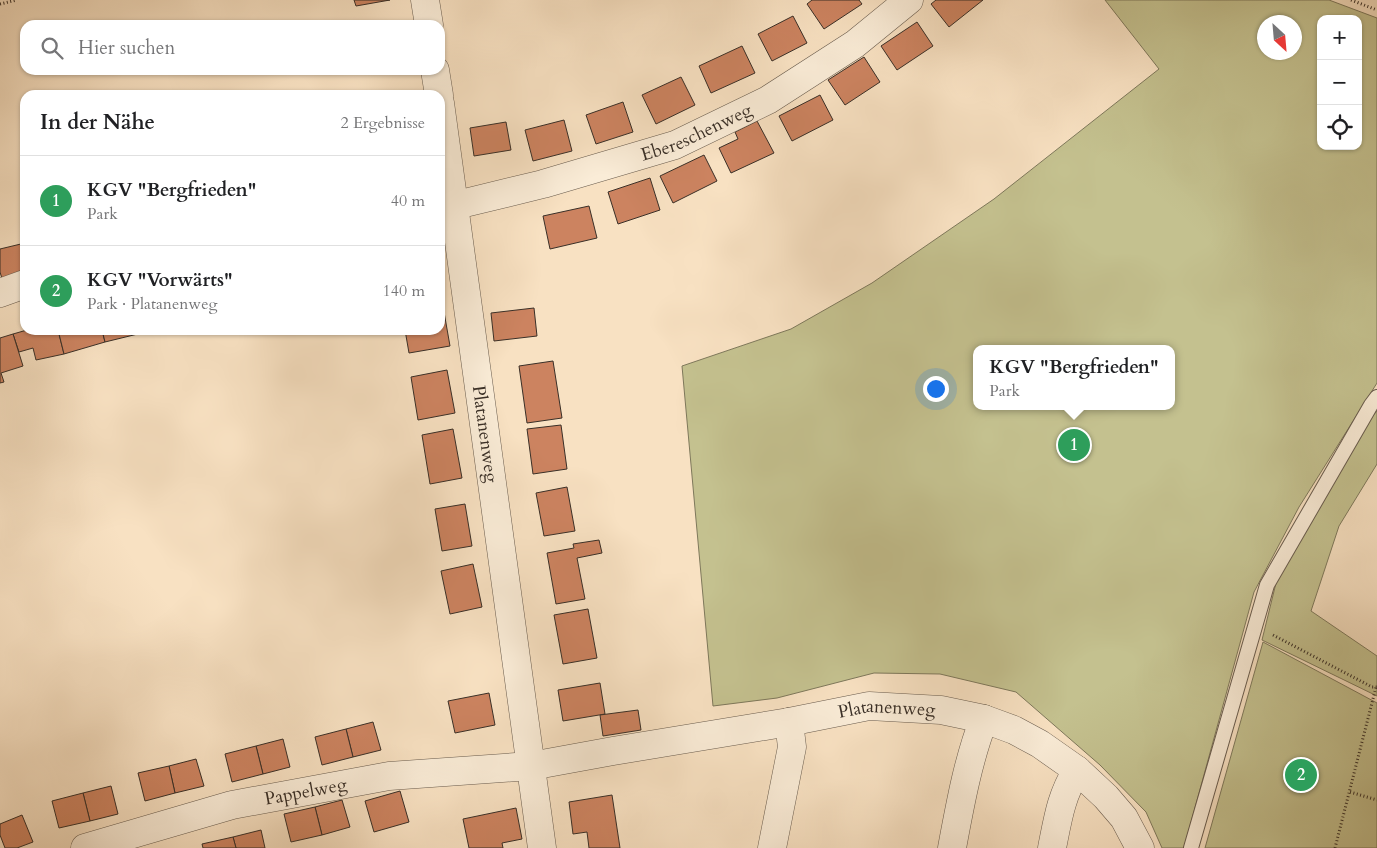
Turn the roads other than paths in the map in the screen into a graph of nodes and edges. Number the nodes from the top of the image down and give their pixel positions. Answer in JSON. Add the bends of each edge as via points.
{"nodes":[{"id":1,"x":425,"y":0,"type":"edge"},
{"id":2,"x":909,"y":0,"type":"edge"},
{"id":3,"x":427,"y":20,"type":"edge"},
{"id":4,"x":436,"y":75,"type":"edge"},
{"id":5,"x":438,"y":90,"type":"edge"},
{"id":6,"x":445,"y":136,"type":"edge"},
{"id":7,"x":447,"y":208,"type":"edge"},
{"id":8,"x":20,"y":286,"type":"edge"},
{"id":9,"x":0,"y":293,"type":"edge"},
{"id":10,"x":1377,"y":398,"type":"edge"},
{"id":11,"x":984,"y":719,"type":"junction"},
{"id":12,"x":789,"y":722,"type":"junction"},
{"id":13,"x":531,"y":766,"type":"junction"},
{"id":14,"x":1077,"y":770,"type":"junction"},
{"id":15,"x":84,"y":848,"type":"edge"},
{"id":16,"x":542,"y":848,"type":"edge"},
{"id":17,"x":772,"y":848,"type":"edge"},
{"id":18,"x":952,"y":848,"type":"edge"},
{"id":19,"x":1052,"y":848,"type":"edge"},
{"id":20,"x":1140,"y":848,"type":"edge"},
{"id":21,"x":1192,"y":848,"type":"edge"}],
"edges":[{"from":1,"to":3,"type":"street"},
{"from":2,"to":7,"type":"street","name":"Ebereschenweg","via":[[855,44],[768,100],[675,145]]},
{"from":4,"to":5,"type":"street"},
{"from":6,"to":7,"type":"street","name":"Platanenweg","via":[[454,196]]},
{"from":7,"to":13,"type":"street","name":"Platanenweg"},
{"from":8,"to":9,"type":"street"},
{"from":10,"to":21,"type":"lane","via":[[1267,584]]},
{"from":11,"to":12,"type":"street","name":"Platanenweg","via":[[941,710],[869,706]]},
{"from":11,"to":14,"type":"street","name":"Platanenweg","via":[[1040,744]]},
{"from":11,"to":18,"type":"street"},
{"from":12,"to":13,"type":"street","name":"Platanenweg"},
{"from":12,"to":17,"type":"street","via":[[792,747]]},
{"from":13,"to":15,"type":"street","name":"Pappelweg","via":[[389,776],[261,799]]},
{"from":13,"to":16,"type":"street","name":"Platanenweg"},
{"from":14,"to":19,"type":"street","via":[[1062,798]]},
{"from":14,"to":20,"type":"street","name":"Platanenweg","via":[[1124,818]]}]}
